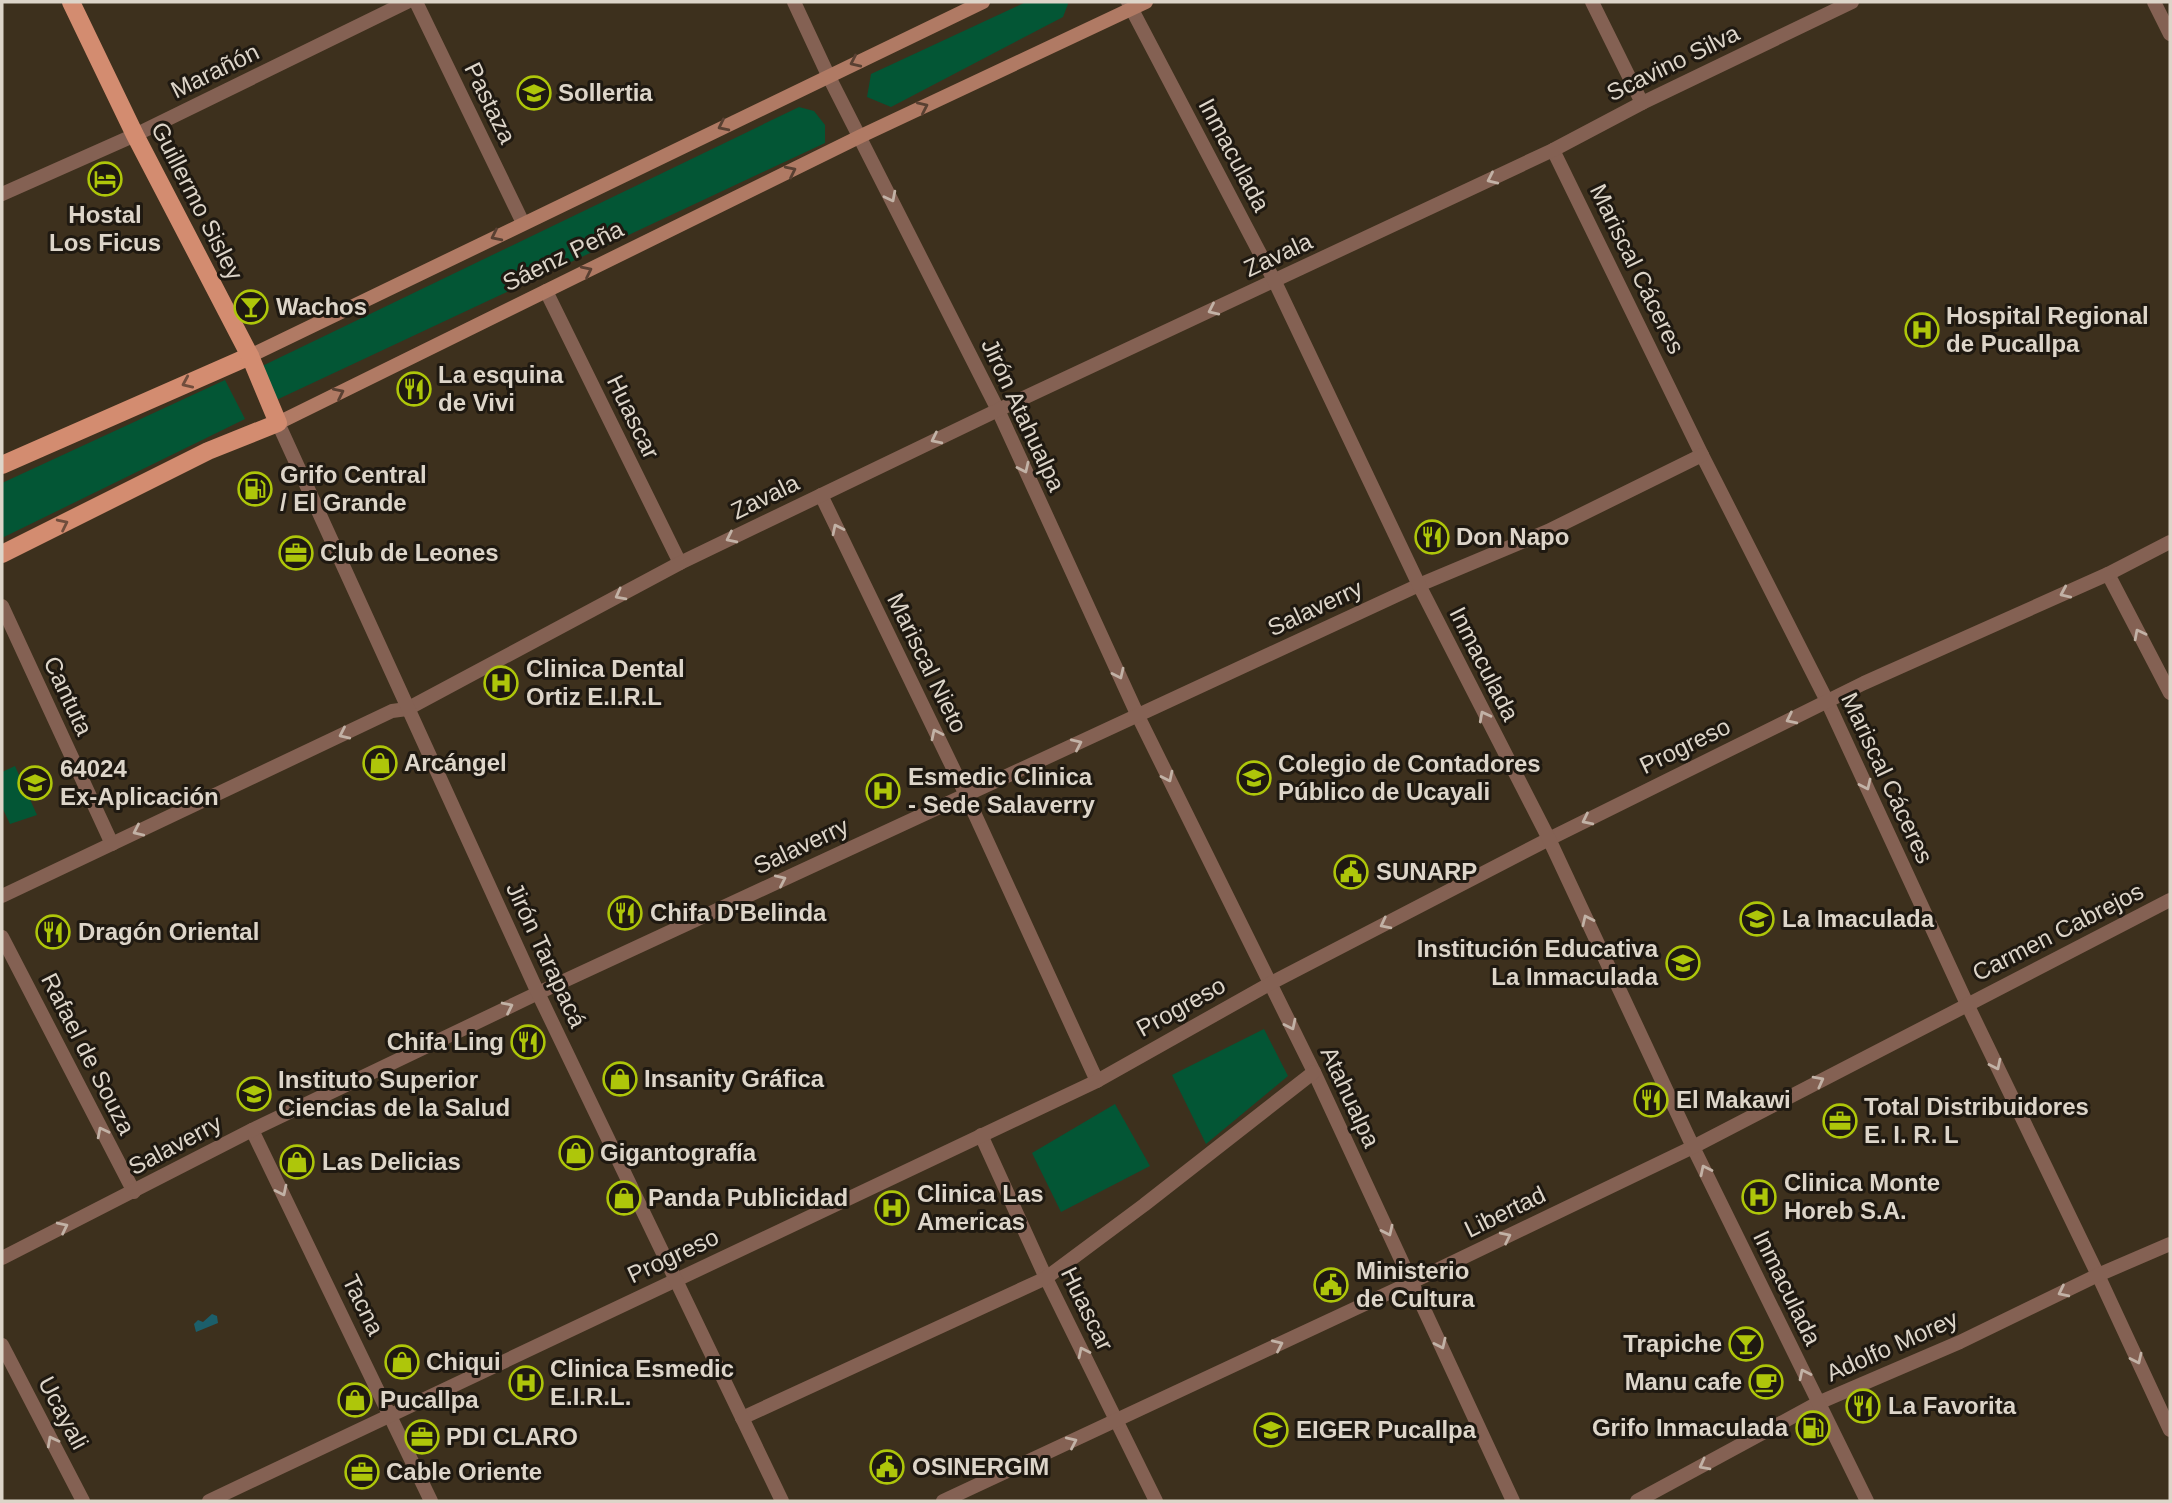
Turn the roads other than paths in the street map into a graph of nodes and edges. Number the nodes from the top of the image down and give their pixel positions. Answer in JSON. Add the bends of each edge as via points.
{"nodes":[{"id":1,"x":71,"y":2,"type":"edge"},
{"id":2,"x":407,"y":2,"type":"edge"},
{"id":3,"x":416,"y":2,"type":"edge"},
{"id":4,"x":794,"y":2,"type":"edge"},
{"id":5,"x":983,"y":2,"type":"edge"},
{"id":6,"x":1146,"y":2,"type":"edge"},
{"id":7,"x":1592,"y":2,"type":"edge"},
{"id":8,"x":1852,"y":2,"type":"edge"},
{"id":9,"x":2154,"y":2,"type":"edge"},
{"id":10,"x":1130,"y":5,"type":"edge"},
{"id":11,"x":2170,"y":34,"type":"edge"},
{"id":12,"x":828,"y":75,"type":"junction"},
{"id":13,"x":1642,"y":103,"type":"junction"},
{"id":14,"x":135,"y":135,"type":"junction"},
{"id":15,"x":861,"y":136,"type":"junction"},
{"id":16,"x":1553,"y":150,"type":"junction"},
{"id":17,"x":2,"y":194,"type":"edge"},
{"id":18,"x":523,"y":223,"type":"junction"},
{"id":19,"x":1275,"y":282,"type":"junction"},
{"id":20,"x":546,"y":291,"type":"junction"},
{"id":21,"x":250,"y":356,"type":"junction"},
{"id":22,"x":998,"y":410,"type":"junction"},
{"id":23,"x":278,"y":424,"type":"junction"},
{"id":24,"x":1702,"y":455,"type":"junction"},
{"id":25,"x":2,"y":465,"type":"edge"},
{"id":26,"x":821,"y":495,"type":"junction"},
{"id":27,"x":2170,"y":542,"type":"edge"},
{"id":28,"x":2,"y":554,"type":"edge"},
{"id":29,"x":680,"y":562,"type":"junction"},
{"id":30,"x":2108,"y":574,"type":"junction"},
{"id":31,"x":1419,"y":585,"type":"junction"},
{"id":32,"x":2,"y":606,"type":"edge"},
{"id":33,"x":2170,"y":693,"type":"edge"},
{"id":34,"x":1827,"y":701,"type":"junction"},
{"id":35,"x":407,"y":709,"type":"junction"},
{"id":36,"x":1138,"y":716,"type":"junction"},
{"id":37,"x":966,"y":795,"type":"junction"},
{"id":38,"x":1549,"y":839,"type":"junction"},
{"id":39,"x":111,"y":844,"type":"junction"},
{"id":40,"x":2,"y":896,"type":"edge"},
{"id":41,"x":2170,"y":900,"type":"edge"},
{"id":42,"x":2,"y":937,"type":"edge"},
{"id":43,"x":1271,"y":983,"type":"junction"},
{"id":44,"x":538,"y":993,"type":"junction"},
{"id":45,"x":1966,"y":1004,"type":"junction"},
{"id":46,"x":1314,"y":1072,"type":"junction"},
{"id":47,"x":1097,"y":1081,"type":"junction"},
{"id":48,"x":252,"y":1130,"type":"junction"},
{"id":49,"x":981,"y":1135,"type":"junction"},
{"id":50,"x":1693,"y":1147,"type":"junction"},
{"id":51,"x":134,"y":1192,"type":"junction"},
{"id":52,"x":2170,"y":1244,"type":"edge"},
{"id":53,"x":2,"y":1258,"type":"edge"},
{"id":54,"x":2098,"y":1275,"type":"junction"},
{"id":55,"x":1046,"y":1278,"type":"junction"},
{"id":56,"x":676,"y":1280,"type":"junction"},
{"id":57,"x":1412,"y":1282,"type":"junction"},
{"id":58,"x":2,"y":1346,"type":"edge"},
{"id":59,"x":1818,"y":1403,"type":"junction"},
{"id":60,"x":392,"y":1416,"type":"junction"},
{"id":61,"x":742,"y":1418,"type":"junction"},
{"id":62,"x":1117,"y":1421,"type":"junction"},
{"id":63,"x":2170,"y":1430,"type":"edge"},
{"id":64,"x":83,"y":1501,"type":"edge"},
{"id":65,"x":209,"y":1501,"type":"edge"},
{"id":66,"x":430,"y":1501,"type":"edge"},
{"id":67,"x":782,"y":1501,"type":"edge"},
{"id":68,"x":943,"y":1501,"type":"edge"},
{"id":69,"x":1156,"y":1501,"type":"edge"},
{"id":70,"x":1514,"y":1501,"type":"edge"},
{"id":71,"x":1637,"y":1501,"type":"edge"},
{"id":72,"x":1867,"y":1501,"type":"edge"}],
"edges":[{"from":1,"to":14,"type":"main road","name":"Guillermo Sisley"},
{"from":2,"to":14,"type":"street","name":"Marañón"},
{"from":3,"to":18,"type":"street","name":"Pastaza"},
{"from":4,"to":12,"type":"street","name":"Jirón Atahualpa"},
{"from":5,"to":12,"type":"main road","name":"Sáenz Peña","one_way":true},
{"from":6,"to":10,"type":"main road","name":"Sáenz Peña"},
{"from":7,"to":13,"type":"street"},
{"from":8,"to":13,"type":"street","name":"Scavino Silva"},
{"from":9,"to":11,"type":"street"},
{"from":15,"to":10,"type":"main road","name":"Sáenz Peña","one_way":true},
{"from":10,"to":19,"type":"street","name":"Inmaculada"},
{"from":12,"to":15,"type":"street","name":"Jirón Atahualpa"},
{"from":12,"to":18,"type":"main road","name":"Sáenz Peña","one_way":true},
{"from":13,"to":16,"type":"street","name":"Scavino Silva"},
{"from":14,"to":17,"type":"street","name":"Marañón"},
{"from":14,"to":21,"type":"main road","name":"Guillermo Sisley"},
{"from":20,"to":15,"type":"main road","name":"Sáenz Peña","one_way":true},
{"from":15,"to":22,"type":"street","name":"Jirón Atahualpa","one_way":true},
{"from":16,"to":19,"type":"street","name":"Zavala","one_way":true},
{"from":16,"to":24,"type":"street","name":"Mariscal Cáceres"},
{"from":18,"to":21,"type":"main road","name":"Sáenz Peña","one_way":true},
{"from":19,"to":22,"type":"street","name":"Zavala","one_way":true},
{"from":19,"to":31,"type":"street","name":"Inmaculada"},
{"from":23,"to":20,"type":"main road","name":"Sáenz Peña","one_way":true},
{"from":20,"to":29,"type":"street","name":"Huascar"},
{"from":21,"to":23,"type":"main road","name":"Guillermo Sisley"},
{"from":21,"to":25,"type":"main road","name":"Sáenz Peña","one_way":true},
{"from":22,"to":26,"type":"street","name":"Zavala","one_way":true},
{"from":22,"to":36,"type":"street","name":"Jirón Atahualpa","one_way":true},
{"from":28,"to":23,"type":"main road","name":"Sáenz Peña","one_way":true,"via":[[208,451]]},
{"from":23,"to":35,"type":"street","name":"Jirón Tarapacá"},
{"from":24,"to":31,"type":"street","name":"Salaverry","via":[[1548,531]]},
{"from":24,"to":34,"type":"street","name":"Mariscal Cáceres"},
{"from":26,"to":29,"type":"street","name":"Zavala","one_way":true},
{"from":37,"to":26,"type":"street","name":"Mariscal Nieto","one_way":true},
{"from":27,"to":30,"type":"street","name":"Progreso"},
{"from":29,"to":35,"type":"street","name":"Zavala","one_way":true},
{"from":33,"to":30,"type":"street","one_way":true},
{"from":30,"to":34,"type":"street","name":"Progreso","one_way":true},
{"from":31,"to":36,"type":"street","name":"Salaverry"},
{"from":38,"to":31,"type":"street","name":"Inmaculada","one_way":true},
{"from":32,"to":39,"type":"street","name":"Cantuta"},
{"from":34,"to":38,"type":"street","name":"Progreso","one_way":true},
{"from":34,"to":45,"type":"street","name":"Mariscal Cáceres","one_way":true},
{"from":35,"to":39,"type":"street","name":"Zavala","one_way":true,"via":[[392,711]]},
{"from":35,"to":44,"type":"street","name":"Jirón Tarapacá"},
{"from":37,"to":36,"type":"street","name":"Salaverry","one_way":true},
{"from":36,"to":43,"type":"street","name":"Atahualpa","one_way":true},
{"from":44,"to":37,"type":"street","name":"Salaverry","one_way":true},
{"from":37,"to":47,"type":"street","name":"Mariscal Nieto"},
{"from":38,"to":43,"type":"street","name":"Progreso","one_way":true},
{"from":50,"to":38,"type":"street","name":"Inmaculada","one_way":true},
{"from":39,"to":40,"type":"street","name":"Zavala"},
{"from":41,"to":45,"type":"street","name":"Carmen Cabrejos"},
{"from":51,"to":42,"type":"street","name":"Rafael de Souza","one_way":true},
{"from":43,"to":46,"type":"street","name":"Atahualpa","one_way":true},
{"from":43,"to":47,"type":"street","name":"Progreso"},
{"from":48,"to":44,"type":"street","name":"Salaverry","one_way":true},
{"from":44,"to":56,"type":"street","name":"Jirón Tarapacá"},
{"from":50,"to":45,"type":"street","name":"Libertad","one_way":true},
{"from":45,"to":54,"type":"street","name":"Mariscal Cáceres","one_way":true},
{"from":46,"to":55,"type":"street"},
{"from":46,"to":57,"type":"street","name":"Atahualpa","one_way":true},
{"from":47,"to":49,"type":"street","name":"Progreso"},
{"from":48,"to":51,"type":"street","name":"Salaverry"},
{"from":48,"to":60,"type":"street","name":"Tacna","one_way":true},
{"from":49,"to":55,"type":"street","name":"Huascar"},
{"from":49,"to":56,"type":"street","name":"Progreso"},
{"from":57,"to":50,"type":"street","name":"Libertad","one_way":true},
{"from":59,"to":50,"type":"street","name":"Inmaculada","one_way":true},
{"from":53,"to":51,"type":"street","name":"Salaverry","one_way":true},
{"from":52,"to":54,"type":"street","name":"Adolfo Morey"},
{"from":54,"to":59,"type":"street","name":"Adolfo Morey","one_way":true,"via":[[1960,1342]]},
{"from":54,"to":63,"type":"street","name":"Mariscal Cáceres","one_way":true},
{"from":55,"to":61,"type":"street"},
{"from":62,"to":55,"type":"street","name":"Huascar","one_way":true},
{"from":56,"to":60,"type":"street","name":"Progreso"},
{"from":56,"to":61,"type":"street","name":"Jirón Tarapacá"},
{"from":62,"to":57,"type":"street","name":"Libertad","one_way":true},
{"from":57,"to":70,"type":"street","name":"Atahualpa","one_way":true},
{"from":64,"to":58,"type":"street","name":"Ucayali","one_way":true},
{"from":59,"to":71,"type":"street","name":"Adolfo Morey","one_way":true},
{"from":59,"to":72,"type":"street","name":"Inmaculada"},
{"from":60,"to":65,"type":"street","name":"Progreso"},
{"from":60,"to":66,"type":"street","name":"Tacna"},
{"from":61,"to":67,"type":"street","name":"Jirón Tarapacá"},
{"from":68,"to":62,"type":"street","name":"Libertad","one_way":true},
{"from":62,"to":69,"type":"street","name":"Huascar"}]}
